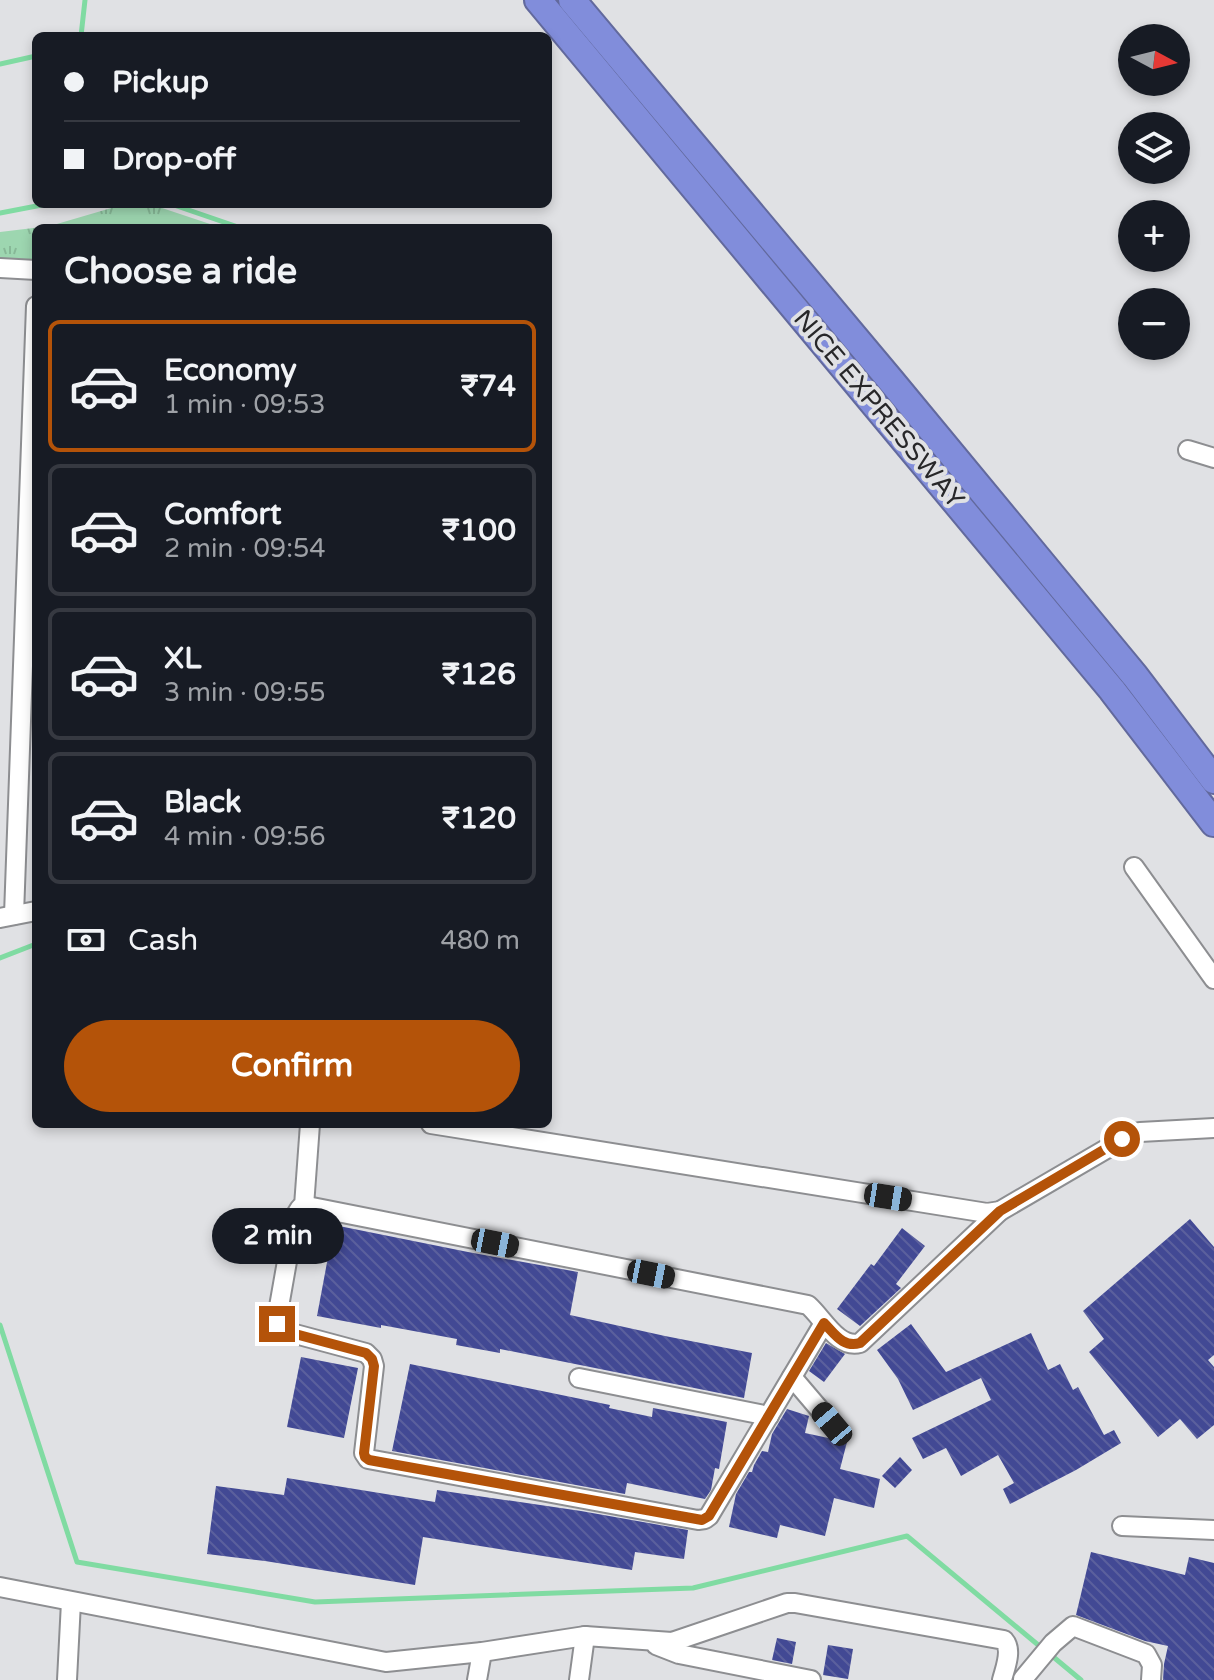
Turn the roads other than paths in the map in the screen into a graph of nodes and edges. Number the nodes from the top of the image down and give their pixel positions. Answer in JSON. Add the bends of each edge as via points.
{"nodes":[{"id":1,"x":538,"y":0,"type":"edge"},
{"id":2,"x":572,"y":0,"type":"edge"},
{"id":3,"x":0,"y":268,"type":"edge"},
{"id":4,"x":32,"y":270,"type":"edge"},
{"id":5,"x":1188,"y":450,"type":"dead end"},
{"id":6,"x":1214,"y":458,"type":"edge"},
{"id":7,"x":32,"y":511,"type":"edge"},
{"id":8,"x":1214,"y":780,"type":"edge"},
{"id":9,"x":1214,"y":823,"type":"edge"},
{"id":10,"x":1134,"y":867,"type":"dead end"},
{"id":11,"x":32,"y":912,"type":"edge"},
{"id":12,"x":7,"y":916,"type":"edge"},
{"id":13,"x":1214,"y":979,"type":"edge"},
{"id":14,"x":1212,"y":1124,"type":"edge"},
{"id":15,"x":310,"y":1128,"type":"edge"},
{"id":16,"x":456,"y":1128,"type":"edge"},
{"id":17,"x":304,"y":1206,"type":"junction"},
{"id":18,"x":1000,"y":1211,"type":"junction"},
{"id":19,"x":824,"y":1323,"type":"junction"},
{"id":20,"x":792,"y":1377,"type":"junction"},
{"id":21,"x":579,"y":1378,"type":"dead end"},
{"id":22,"x":769,"y":1416,"type":"junction"},
{"id":23,"x":832,"y":1424,"type":"dead end"},
{"id":24,"x":1122,"y":1526,"type":"dead end"},
{"id":25,"x":1214,"y":1530,"type":"edge"},
{"id":26,"x":0,"y":1587,"type":"edge"},
{"id":27,"x":71,"y":1602,"type":"junction"},
{"id":28,"x":585,"y":1636,"type":"junction"},
{"id":29,"x":646,"y":1641,"type":"junction"},
{"id":30,"x":482,"y":1652,"type":"junction"},
{"id":31,"x":384,"y":1671,"type":"edge"},
{"id":32,"x":1003,"y":1677,"type":"edge"},
{"id":33,"x":67,"y":1680,"type":"edge"},
{"id":34,"x":477,"y":1680,"type":"edge"},
{"id":35,"x":579,"y":1680,"type":"edge"},
{"id":36,"x":811,"y":1680,"type":"edge"},
{"id":37,"x":1025,"y":1680,"type":"edge"},
{"id":38,"x":1151,"y":1680,"type":"edge"}],
"edges":[{"from":1,"to":9,"type":"highway","name":"NICE EXPRESSWAY","via":[[1112,690]]},
{"from":2,"to":8,"type":"highway","name":"NICE EXPRESSWAY","via":[[1135,676]]},
{"from":3,"to":4,"type":"street"},
{"from":5,"to":6,"type":"street"},
{"from":7,"to":12,"type":"street"},
{"from":10,"to":13,"type":"street"},
{"from":11,"to":12,"type":"street"},
{"from":14,"to":18,"type":"street","via":[[1132,1134]]},
{"from":15,"to":17,"type":"street"},
{"from":16,"to":18,"type":"street","via":[[964,1210]]},
{"from":17,"to":19,"type":"street","via":[[808,1305]]},
{"from":17,"to":22,"type":"street","via":[[295,1216],[277,1324],[284,1331],[372,1359],[364,1453],[369,1460],[702,1520]]},
{"from":18,"to":19,"type":"street","via":[[860,1343],[845,1343]]},
{"from":19,"to":20,"type":"street"},
{"from":20,"to":22,"type":"street"},
{"from":20,"to":23,"type":"street"},
{"from":21,"to":22,"type":"street"},
{"from":24,"to":25,"type":"street"},
{"from":26,"to":27,"type":"street"},
{"from":27,"to":31,"type":"street"},
{"from":27,"to":33,"type":"street"},
{"from":28,"to":29,"type":"street"},
{"from":28,"to":30,"type":"street"},
{"from":28,"to":35,"type":"street"},
{"from":29,"to":32,"type":"street","via":[[676,1641],[795,1603],[1004,1640],[1009,1651]]},
{"from":29,"to":36,"type":"street","via":[[679,1654]]},
{"from":30,"to":31,"type":"street"},
{"from":30,"to":34,"type":"street"},
{"from":32,"to":37,"type":"street"},
{"from":37,"to":38,"type":"street","via":[[1073,1626],[1146,1654]]}]}
